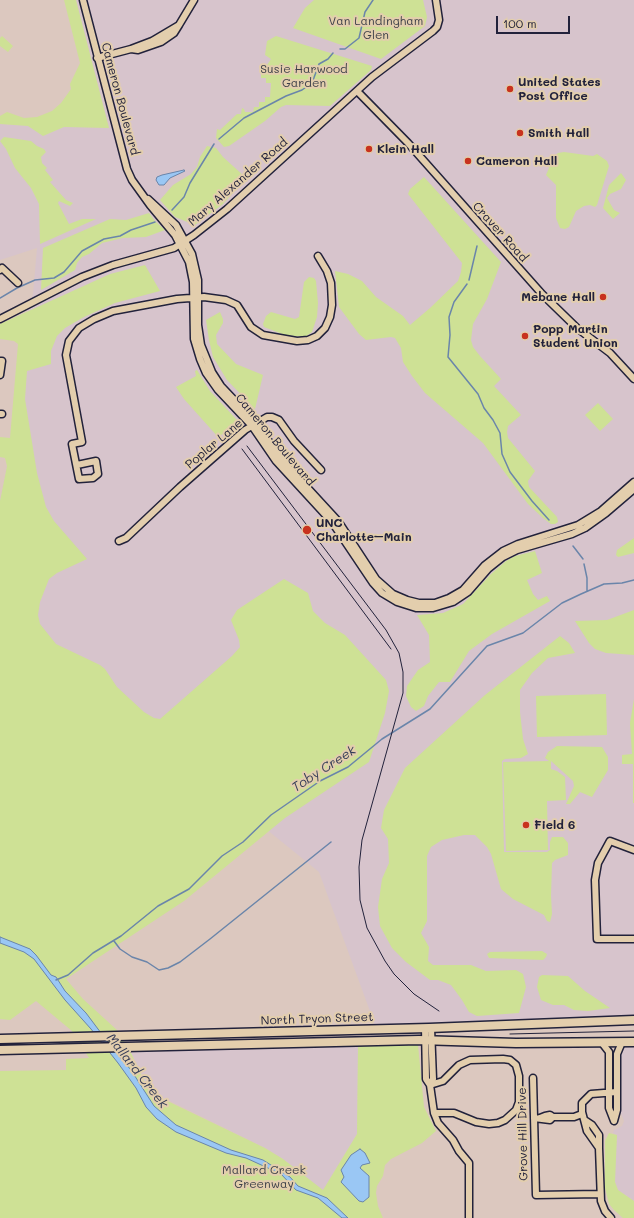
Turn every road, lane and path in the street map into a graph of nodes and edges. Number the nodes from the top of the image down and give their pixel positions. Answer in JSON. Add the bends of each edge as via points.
{"nodes":[{"id":1,"x":82,"y":0,"type":"edge"},
{"id":2,"x":194,"y":0,"type":"edge"},
{"id":3,"x":436,"y":0,"type":"edge"},
{"id":4,"x":98,"y":58,"type":"junction"},
{"id":5,"x":357,"y":91,"type":"junction"},
{"id":6,"x":183,"y":242,"type":"junction"},
{"id":7,"x":318,"y":256,"type":"dead end"},
{"id":8,"x":0,"y":270,"type":"edge"},
{"id":9,"x":18,"y":283,"type":"dead end"},
{"id":10,"x":196,"y":297,"type":"junction"},
{"id":11,"x":0,"y":319,"type":"edge"},
{"id":12,"x":0,"y":361,"type":"edge"},
{"id":13,"x":0,"y":375,"type":"edge"},
{"id":14,"x":634,"y":379,"type":"edge"},
{"id":15,"x":254,"y":425,"type":"junction"},
{"id":16,"x":76,"y":465,"type":"dead end"},
{"id":17,"x":321,"y":470,"type":"dead end"},
{"id":18,"x":634,"y":482,"type":"edge"},
{"id":19,"x":634,"y":489,"type":"edge"},
{"id":20,"x":340,"y":528,"type":"junction"},
{"id":21,"x":119,"y":541,"type":"dead end"},
{"id":22,"x":634,"y":850,"type":"edge"},
{"id":23,"x":634,"y":938,"type":"edge"},
{"id":24,"x":634,"y":1020,"type":"edge"},
{"id":25,"x":428,"y":1028,"type":"junction"},
{"id":26,"x":34,"y":1038,"type":"junction"},
{"id":27,"x":0,"y":1039,"type":"edge"},
{"id":28,"x":428,"y":1040,"type":"junction"},
{"id":29,"x":602,"y":1042,"type":"junction"},
{"id":30,"x":622,"y":1042,"type":"junction"},
{"id":31,"x":634,"y":1042,"type":"edge"},
{"id":32,"x":0,"y":1043,"type":"edge"},
{"id":33,"x":0,"y":1050,"type":"edge"},
{"id":34,"x":533,"y":1078,"type":"dead end"},
{"id":35,"x":430,"y":1084,"type":"junction"},
{"id":36,"x":610,"y":1092,"type":"junction"},
{"id":37,"x":617,"y":1092,"type":"junction"},
{"id":38,"x":434,"y":1113,"type":"junction"},
{"id":39,"x":582,"y":1114,"type":"junction"},
{"id":40,"x":537,"y":1118,"type":"junction"},
{"id":41,"x":600,"y":1194,"type":"junction"},
{"id":42,"x":469,"y":1218,"type":"edge"},
{"id":43,"x":611,"y":1218,"type":"edge"}],
"edges":[{"from":1,"to":4,"type":"street","name":"Cameron Boulevard"},
{"from":2,"to":4,"type":"street","via":[[174,33],[161,42],[138,50]]},
{"from":3,"to":5,"type":"street","name":"Mary Alexander Road","via":[[439,20],[435,29]]},
{"from":4,"to":6,"type":"street","name":"Cameron Boulevard","via":[[126,166],[132,180]]},
{"from":5,"to":6,"type":"street","name":"Mary Alexander Road","via":[[227,209]]},
{"from":5,"to":14,"type":"street","name":"Craver Road","via":[[408,143],[542,294],[572,324],[610,353]]},
{"from":6,"to":10,"type":"street","name":"Cameron Boulevard"},
{"from":6,"to":11,"type":"street","name":"Mary Alexander Road","via":[[172,249],[96,271]]},
{"from":7,"to":10,"type":"street","via":[[331,283],[332,305],[325,328],[310,339],[297,341],[263,335],[251,327],[236,304]]},
{"from":8,"to":9,"type":"street","via":[[2,268]]},
{"from":10,"to":15,"type":"street","name":"Cameron Boulevard","via":[[194,339],[202,363],[215,386]]},
{"from":10,"to":16,"type":"street","via":[[113,310],[84,324],[70,338],[66,362],[82,442],[72,444]]},
{"from":12,"to":13,"type":"street"},
{"from":15,"to":17,"type":"street","name":"Poplar Lane","via":[[270,416],[279,420],[294,441]]},
{"from":15,"to":20,"type":"street","name":"Cameron Boulevard"},
{"from":15,"to":21,"type":"street","name":"Poplar Lane","via":[[190,478],[128,536]]},
{"from":18,"to":20,"type":"street","name":"Cameron Boulevard","via":[[583,523],[506,550],[485,565],[461,592],[435,603],[407,600],[384,587]]},
{"from":19,"to":20,"type":"street","name":"Cameron Boulevard","via":[[585,528],[510,553],[490,567],[462,597],[433,608],[404,605],[382,593],[373,583]]},
{"from":22,"to":23,"type":"street","via":[[610,841],[598,863],[595,877],[597,939]]},
{"from":24,"to":25,"type":"main road","name":"North Tryon Street"},
{"from":25,"to":26,"type":"main road","name":"North Tryon Street"},
{"from":25,"to":28,"type":"street"},
{"from":26,"to":27,"type":"main road","name":"North Tryon Street"},
{"from":26,"to":32,"type":"main road"},
{"from":28,"to":29,"type":"main road","name":"North Tryon Street"},
{"from":28,"to":33,"type":"main road","name":"North Tryon Street"},
{"from":28,"to":35,"type":"street","via":[[426,1079]]},
{"from":29,"to":30,"type":"main road","name":"North Tryon Street"},
{"from":29,"to":36,"type":"street","via":[[609,1052]]},
{"from":30,"to":31,"type":"main road","name":"North Tryon Street"},
{"from":30,"to":37,"type":"street","via":[[617,1054]]},
{"from":34,"to":40,"type":"street","name":"Grove Hill Drive"},
{"from":35,"to":38,"type":"street"},
{"from":35,"to":38,"type":"street","via":[[443,1081],[459,1065],[470,1060],[507,1060],[514,1063],[518,1073],[520,1099],[512,1114],[502,1122],[482,1123],[454,1113]]},
{"from":36,"to":37,"type":"street"},
{"from":36,"to":37,"type":"street","via":[[610,1111],[614,1121],[617,1114]]},
{"from":36,"to":39,"type":"street","via":[[588,1095],[582,1103]]},
{"from":38,"to":42,"type":"street","via":[[440,1126],[469,1163]]},
{"from":39,"to":40,"type":"street","via":[[553,1117],[550,1120]]},
{"from":39,"to":41,"type":"street","via":[[590,1136],[599,1148]]},
{"from":40,"to":41,"type":"street","name":"Grove Hill Drive","via":[[536,1195]]},
{"from":41,"to":43,"type":"street","via":[[603,1207]]}]}
